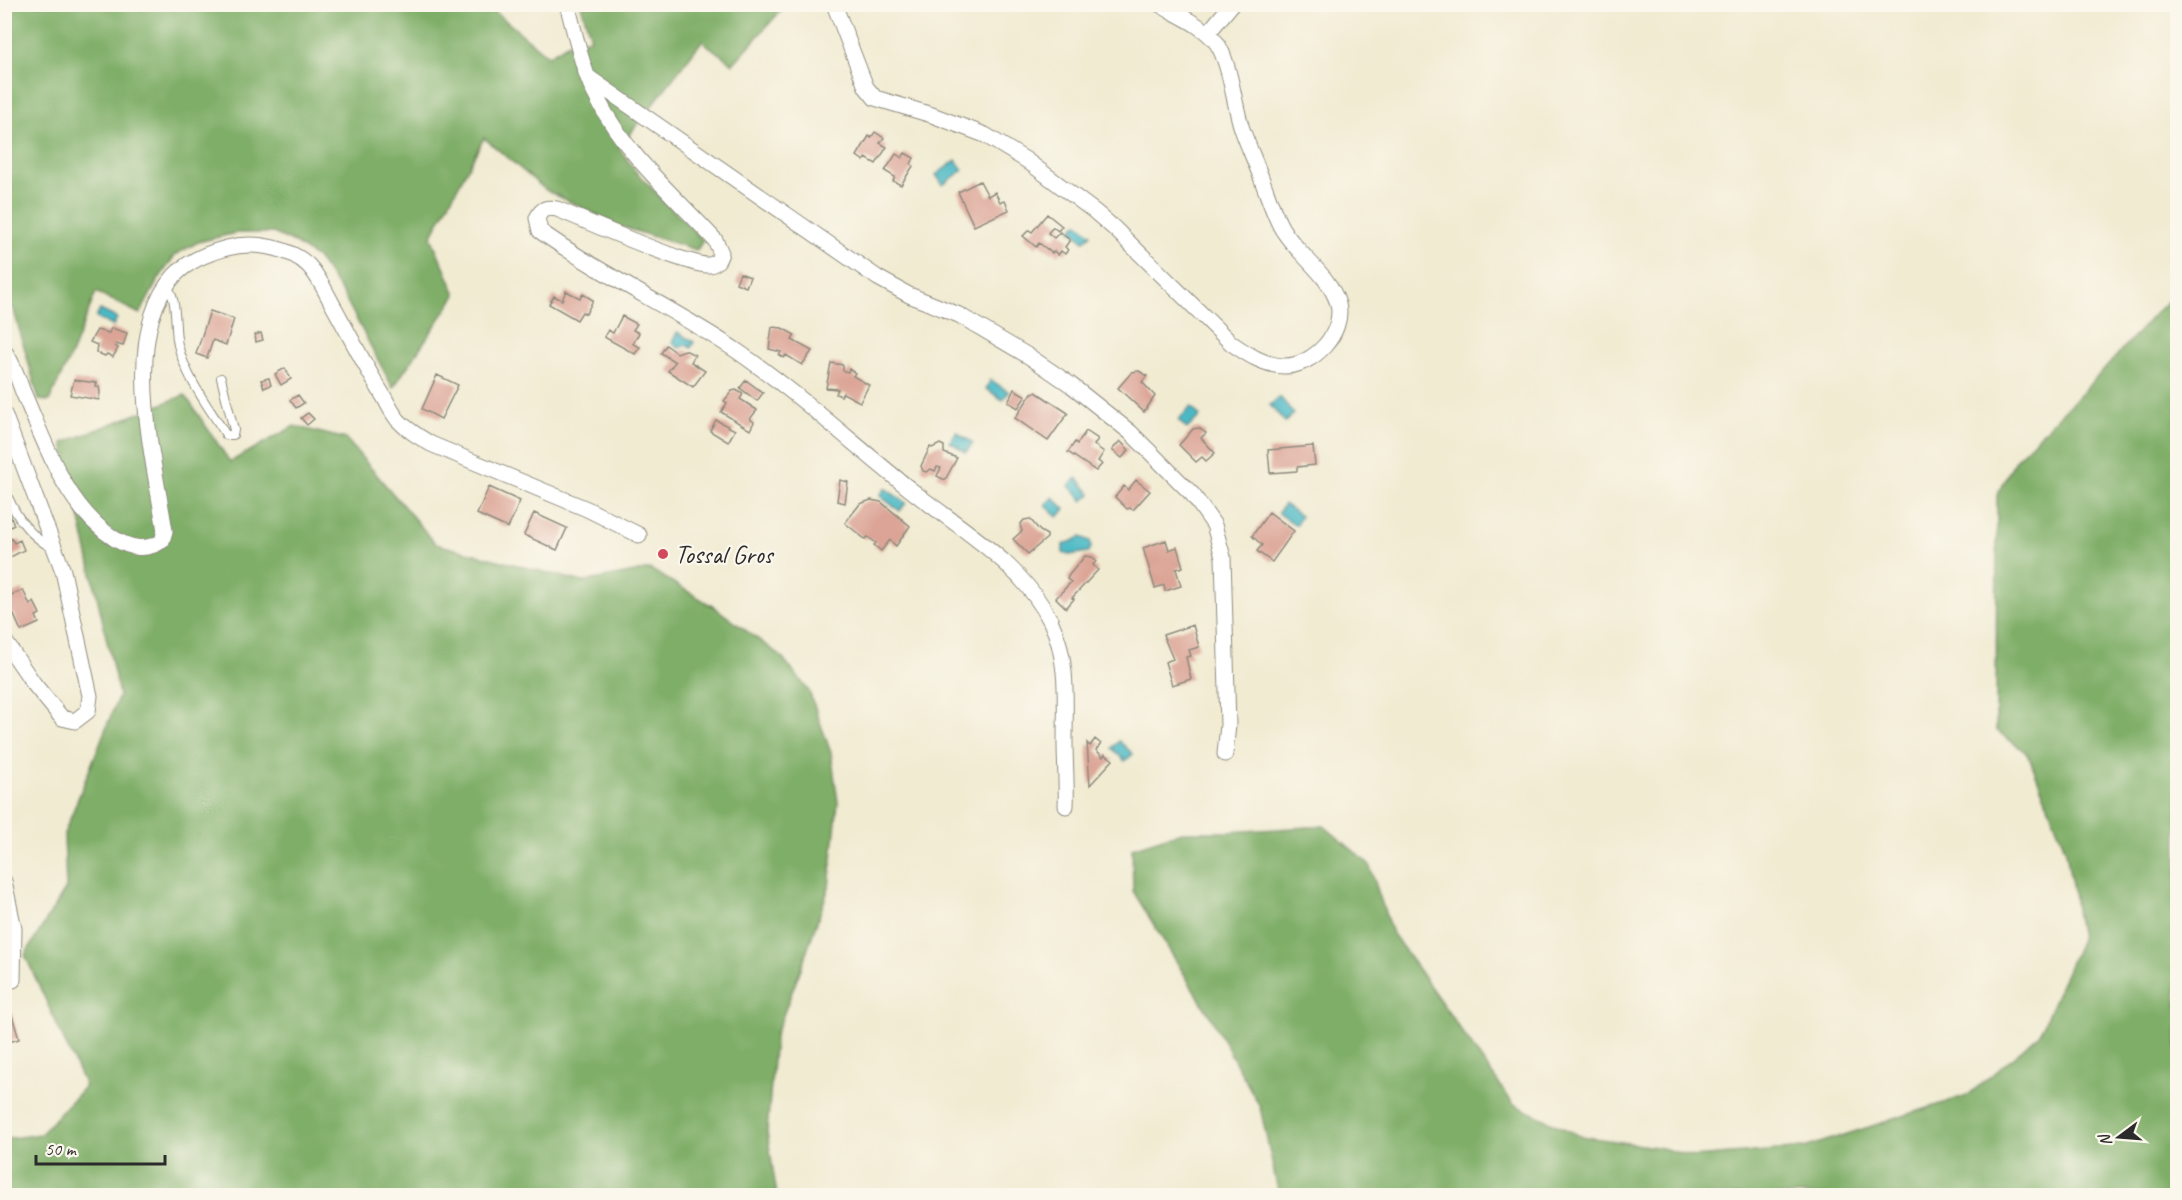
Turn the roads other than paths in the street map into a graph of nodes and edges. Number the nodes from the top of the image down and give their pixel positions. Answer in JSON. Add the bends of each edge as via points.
{"nodes":[{"id":1,"x":567,"y":4,"type":"edge"},
{"id":2,"x":834,"y":4,"type":"edge"},
{"id":3,"x":1159,"y":4,"type":"edge"},
{"id":4,"x":1232,"y":4,"type":"edge"},
{"id":5,"x":1208,"y":33,"type":"junction"},
{"id":6,"x":588,"y":76,"type":"junction"},
{"id":7,"x":166,"y":286,"type":"junction"},
{"id":8,"x":4,"y":351,"type":"edge"},
{"id":9,"x":221,"y":378,"type":"dead end"},
{"id":10,"x":4,"y":414,"type":"edge"},
{"id":11,"x":4,"y":488,"type":"edge"},
{"id":12,"x":639,"y":535,"type":"dead end"},
{"id":13,"x":56,"y":551,"type":"junction"},
{"id":14,"x":4,"y":640,"type":"edge"},
{"id":15,"x":1226,"y":754,"type":"dead end"},
{"id":16,"x":1066,"y":806,"type":"dead end"},
{"id":17,"x":4,"y":881,"type":"edge"},
{"id":18,"x":13,"y":980,"type":"dead end"}],
"edges":[{"from":1,"to":6,"type":"street"},
{"from":2,"to":5,"type":"street","via":[[872,95],[1004,145],[1115,229],[1231,343],[1253,358],[1287,366],[1310,357],[1327,343],[1337,324],[1338,305],[1328,285],[1282,229],[1242,129],[1220,50]]},
{"from":3,"to":5,"type":"street"},
{"from":4,"to":5,"type":"street"},
{"from":6,"to":15,"type":"street","via":[[878,278],[909,296],[959,315],[1063,379],[1116,420],[1176,476],[1214,525],[1223,557]]},
{"from":6,"to":16,"type":"street","via":[[598,100],[638,160],[715,240],[720,257],[710,265],[694,262],[548,207],[537,218],[540,231],[739,353],[976,537],[1010,569],[1050,621],[1062,655]]},
{"from":7,"to":8,"type":"street","via":[[153,320],[144,371],[146,419],[165,531],[162,541],[154,546],[141,549],[118,540],[100,528],[78,503],[51,455]]},
{"from":7,"to":9,"type":"lane","via":[[173,295],[175,334],[184,365],[226,435],[233,435]]},
{"from":7,"to":12,"type":"street","via":[[196,259],[231,247],[259,246],[297,257],[316,275],[376,384],[411,432]]},
{"from":10,"to":13,"type":"street"},
{"from":11,"to":13,"type":"lane","via":[[27,529]]},
{"from":13,"to":14,"type":"street","via":[[90,696],[88,711],[75,721],[62,718]]},
{"from":17,"to":18,"type":"street","via":[[14,928]]}]}
